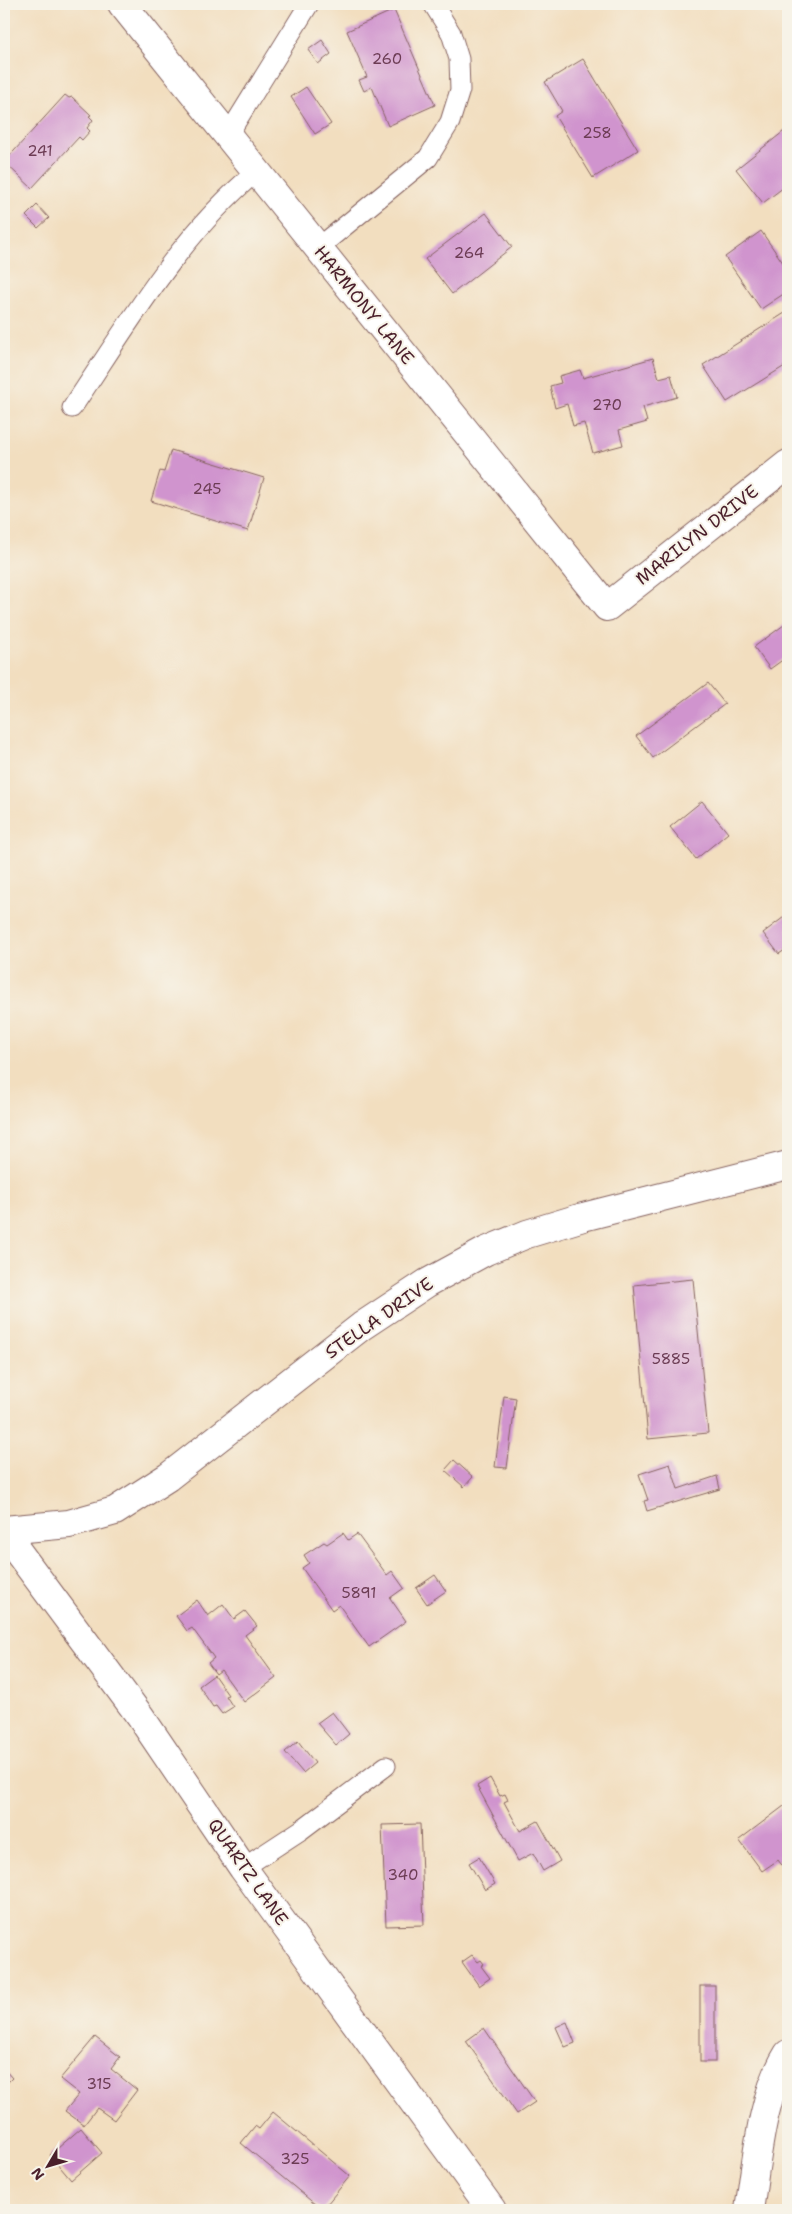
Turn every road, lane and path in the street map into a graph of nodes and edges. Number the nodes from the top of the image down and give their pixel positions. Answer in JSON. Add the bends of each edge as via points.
{"nodes":[{"id":1,"x":122,"y":4,"type":"edge"},
{"id":2,"x":309,"y":4,"type":"edge"},
{"id":3,"x":433,"y":4,"type":"edge"},
{"id":4,"x":228,"y":135,"type":"junction"},
{"id":5,"x":257,"y":172,"type":"junction"},
{"id":6,"x":318,"y":248,"type":"junction"},
{"id":7,"x":72,"y":408,"type":"dead end"},
{"id":8,"x":788,"y":464,"type":"edge"},
{"id":9,"x":607,"y":607,"type":"joint"},
{"id":10,"x":788,"y":1166,"type":"edge"},
{"id":11,"x":4,"y":1532,"type":"edge"},
{"id":12,"x":386,"y":1766,"type":"dead end"},
{"id":13,"x":244,"y":1868,"type":"junction"},
{"id":14,"x":788,"y":2054,"type":"edge"},
{"id":15,"x":492,"y":2210,"type":"edge"},
{"id":16,"x":749,"y":2210,"type":"edge"}],
"edges":[{"from":1,"to":4,"type":"street","name":"HARMONY LANE"},
{"from":2,"to":4,"type":"lane"},
{"from":3,"to":6,"type":"lane","via":[[451,33],[459,59],[460,90],[450,122],[428,158]]},
{"from":4,"to":5,"type":"street","name":"HARMONY LANE"},
{"from":5,"to":6,"type":"street","name":"HARMONY LANE"},
{"from":5,"to":7,"type":"lane","via":[[232,192],[163,272]]},
{"from":6,"to":9,"type":"street","name":"HARMONY LANE"},
{"from":8,"to":9,"type":"street","name":"MARILYN DRIVE"},
{"from":10,"to":11,"type":"street","name":"STELLA DRIVE","via":[[573,1220],[486,1250],[427,1283],[362,1326],[168,1477],[115,1511],[69,1524]]},
{"from":11,"to":13,"type":"street","name":"QUARTZ LANE","via":[[140,1716]]},
{"from":12,"to":13,"type":"lane"},
{"from":13,"to":15,"type":"street","name":"QUARTZ LANE"},
{"from":14,"to":16,"type":"street","via":[[778,2070],[764,2122]]}]}
